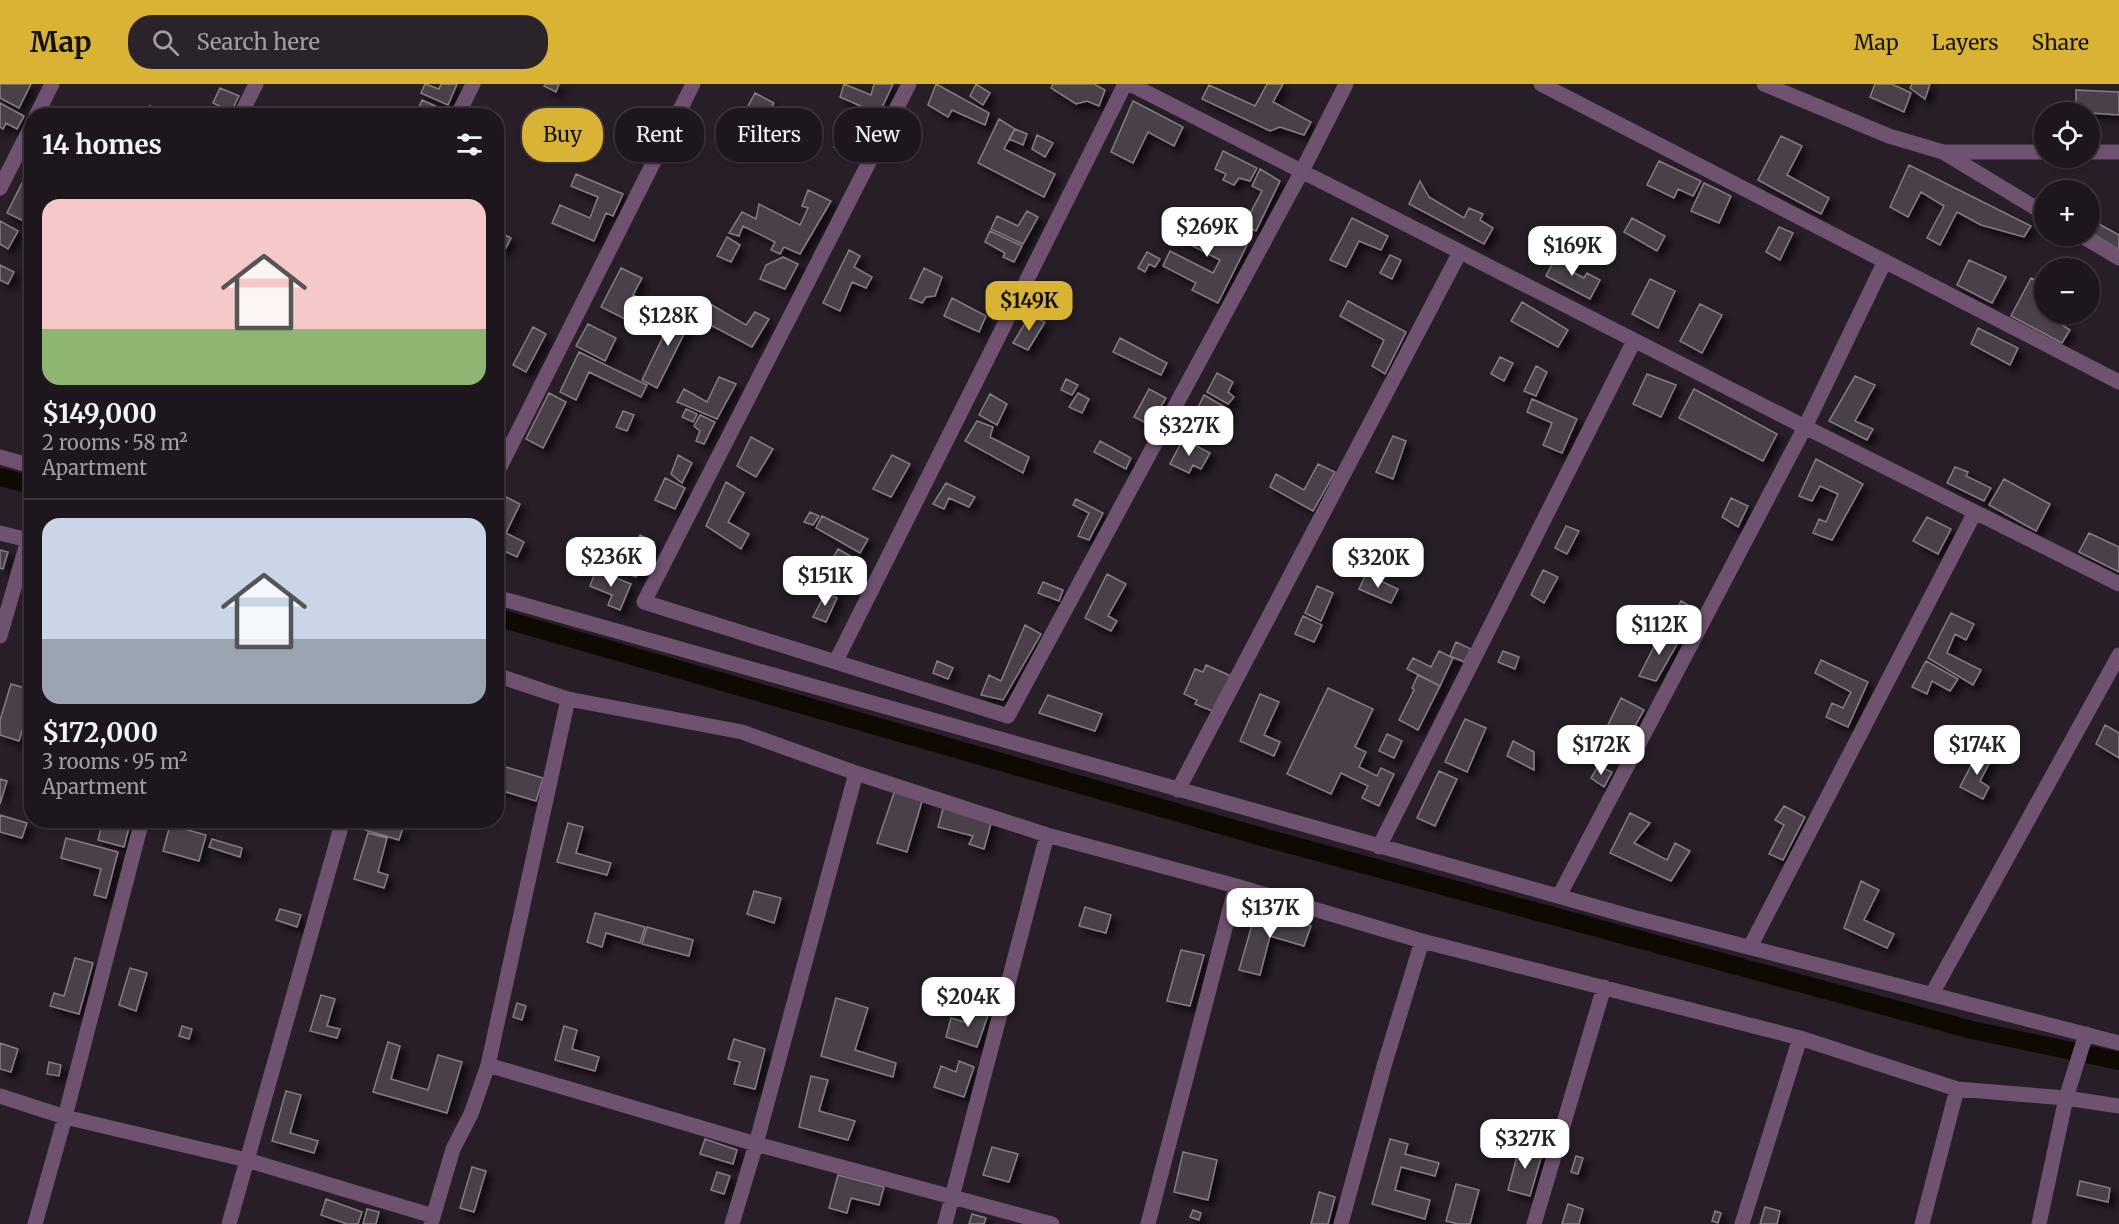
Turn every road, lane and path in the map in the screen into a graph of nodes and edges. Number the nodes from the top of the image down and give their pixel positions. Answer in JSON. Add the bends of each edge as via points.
{"nodes":[{"id":1,"x":52,"y":84,"type":"edge"},
{"id":2,"x":256,"y":84,"type":"edge"},
{"id":3,"x":473,"y":84,"type":"edge"},
{"id":4,"x":693,"y":84,"type":"edge"},
{"id":5,"x":909,"y":84,"type":"edge"},
{"id":6,"x":1125,"y":84,"type":"edge"},
{"id":7,"x":1130,"y":84,"type":"edge"},
{"id":8,"x":1346,"y":84,"type":"edge"},
{"id":9,"x":1541,"y":84,"type":"edge"},
{"id":10,"x":1764,"y":84,"type":"edge"},
{"id":11,"x":40,"y":108,"type":"edge"},
{"id":12,"x":244,"y":108,"type":"edge"},
{"id":13,"x":461,"y":108,"type":"edge"},
{"id":14,"x":24,"y":141,"type":"edge"},
{"id":15,"x":1942,"y":152,"type":"junction"},
{"id":16,"x":2034,"y":152,"type":"edge"},
{"id":17,"x":2100,"y":152,"type":"edge"},
{"id":18,"x":2119,"y":152,"type":"edge"},
{"id":19,"x":1302,"y":171,"type":"junction"},
{"id":20,"x":0,"y":188,"type":"edge"},
{"id":21,"x":2034,"y":207,"type":"edge"},
{"id":22,"x":2099,"y":246,"type":"edge"},
{"id":23,"x":1460,"y":252,"type":"junction"},
{"id":24,"x":2119,"y":258,"type":"edge"},
{"id":25,"x":1885,"y":261,"type":"junction"},
{"id":26,"x":1634,"y":340,"type":"junction"},
{"id":27,"x":2119,"y":382,"type":"edge"},
{"id":28,"x":1805,"y":427,"type":"junction"},
{"id":29,"x":0,"y":457,"type":"edge"},
{"id":30,"x":504,"y":459,"type":"edge"},
{"id":31,"x":24,"y":464,"type":"edge"},
{"id":32,"x":1975,"y":512,"type":"junction"},
{"id":33,"x":0,"y":533,"type":"edge"},
{"id":34,"x":24,"y":539,"type":"edge"},
{"id":35,"x":24,"y":559,"type":"edge"},
{"id":36,"x":2119,"y":584,"type":"edge"},
{"id":37,"x":504,"y":599,"type":"edge"},
{"id":38,"x":0,"y":636,"type":"edge"},
{"id":39,"x":2119,"y":656,"type":"edge"},
{"id":40,"x":836,"y":661,"type":"junction"},
{"id":41,"x":504,"y":678,"type":"edge"},
{"id":42,"x":568,"y":699,"type":"junction"},
{"id":43,"x":856,"y":773,"type":"junction"},
{"id":44,"x":1178,"y":790,"type":"junction"},
{"id":45,"x":140,"y":828,"type":"edge"},
{"id":46,"x":341,"y":828,"type":"edge"},
{"id":47,"x":1047,"y":835,"type":"junction"},
{"id":48,"x":1379,"y":847,"type":"junction"},
{"id":49,"x":1236,"y":886,"type":"junction"},
{"id":50,"x":1559,"y":897,"type":"junction"},
{"id":51,"x":1422,"y":941,"type":"junction"},
{"id":52,"x":1750,"y":947,"type":"junction"},
{"id":53,"x":1604,"y":987,"type":"junction"},
{"id":54,"x":1932,"y":994,"type":"junction"},
{"id":55,"x":2086,"y":1034,"type":"junction"},
{"id":56,"x":1800,"y":1038,"type":"junction"},
{"id":57,"x":2119,"y":1043,"type":"edge"},
{"id":58,"x":488,"y":1065,"type":"junction"},
{"id":59,"x":1957,"y":1089,"type":"junction"},
{"id":60,"x":0,"y":1096,"type":"edge"},
{"id":61,"x":2067,"y":1098,"type":"junction"},
{"id":62,"x":2119,"y":1106,"type":"edge"},
{"id":63,"x":65,"y":1117,"type":"junction"},
{"id":64,"x":756,"y":1144,"type":"junction"},
{"id":65,"x":247,"y":1160,"type":"junction"},
{"id":66,"x":953,"y":1197,"type":"junction"},
{"id":67,"x":432,"y":1220,"type":"edge"},
{"id":68,"x":35,"y":1224,"type":"edge"},
{"id":69,"x":229,"y":1224,"type":"edge"},
{"id":70,"x":732,"y":1224,"type":"edge"},
{"id":71,"x":945,"y":1224,"type":"edge"},
{"id":72,"x":1052,"y":1224,"type":"edge"},
{"id":73,"x":1148,"y":1224,"type":"edge"},
{"id":74,"x":1341,"y":1224,"type":"edge"},
{"id":75,"x":1534,"y":1224,"type":"edge"},
{"id":76,"x":1742,"y":1224,"type":"edge"},
{"id":77,"x":1923,"y":1224,"type":"edge"},
{"id":78,"x":2039,"y":1224,"type":"edge"}],
"edges":[{"from":1,"to":11,"type":"street"},
{"from":2,"to":12,"type":"street"},
{"from":3,"to":13,"type":"street"},
{"from":4,"to":30,"type":"street"},
{"from":5,"to":40,"type":"street","via":[[644,602]]},
{"from":6,"to":40,"type":"street"},
{"from":7,"to":19,"type":"street"},
{"from":8,"to":19,"type":"street"},
{"from":9,"to":25,"type":"street"},
{"from":10,"to":15,"type":"street","via":[[1889,136]]},
{"from":14,"to":20,"type":"street"},
{"from":15,"to":16,"type":"street"},
{"from":15,"to":21,"type":"street"},
{"from":17,"to":18,"type":"street"},
{"from":19,"to":23,"type":"street"},
{"from":19,"to":40,"type":"street","via":[[1008,716]]},
{"from":22,"to":24,"type":"street"},
{"from":23,"to":26,"type":"street"},
{"from":23,"to":44,"type":"street"},
{"from":25,"to":27,"type":"street"},
{"from":25,"to":28,"type":"street"},
{"from":26,"to":28,"type":"street"},
{"from":26,"to":48,"type":"street"},
{"from":28,"to":32,"type":"street"},
{"from":28,"to":50,"type":"street"},
{"from":29,"to":31,"type":"street"},
{"from":32,"to":36,"type":"street"},
{"from":32,"to":52,"type":"street"},
{"from":33,"to":34,"type":"street"},
{"from":35,"to":38,"type":"street"},
{"from":37,"to":44,"type":"street"},
{"from":39,"to":54,"type":"street"},
{"from":41,"to":42,"type":"street"},
{"from":42,"to":43,"type":"street","via":[[742,732]]},
{"from":42,"to":58,"type":"street"},
{"from":43,"to":47,"type":"street"},
{"from":43,"to":64,"type":"street"},
{"from":44,"to":48,"type":"street"},
{"from":45,"to":63,"type":"street"},
{"from":46,"to":65,"type":"street"},
{"from":47,"to":49,"type":"street"},
{"from":47,"to":66,"type":"street"},
{"from":48,"to":50,"type":"street"},
{"from":49,"to":51,"type":"street"},
{"from":49,"to":73,"type":"street"},
{"from":50,"to":52,"type":"street"},
{"from":51,"to":53,"type":"street"},
{"from":51,"to":74,"type":"street"},
{"from":52,"to":54,"type":"street"},
{"from":53,"to":56,"type":"street"},
{"from":53,"to":75,"type":"street"},
{"from":54,"to":55,"type":"street"},
{"from":55,"to":57,"type":"street"},
{"from":55,"to":61,"type":"street"},
{"from":56,"to":59,"type":"street"},
{"from":56,"to":76,"type":"street"},
{"from":58,"to":64,"type":"street"},
{"from":58,"to":67,"type":"street","via":[[471,1114],[453,1149]]},
{"from":59,"to":61,"type":"street"},
{"from":59,"to":77,"type":"street"},
{"from":60,"to":63,"type":"street"},
{"from":61,"to":62,"type":"street"},
{"from":61,"to":78,"type":"street"},
{"from":63,"to":65,"type":"street"},
{"from":63,"to":68,"type":"street"},
{"from":64,"to":66,"type":"street"},
{"from":64,"to":70,"type":"street"},
{"from":65,"to":67,"type":"street"},
{"from":65,"to":69,"type":"street"},
{"from":66,"to":71,"type":"street"},
{"from":66,"to":72,"type":"street"}]}
